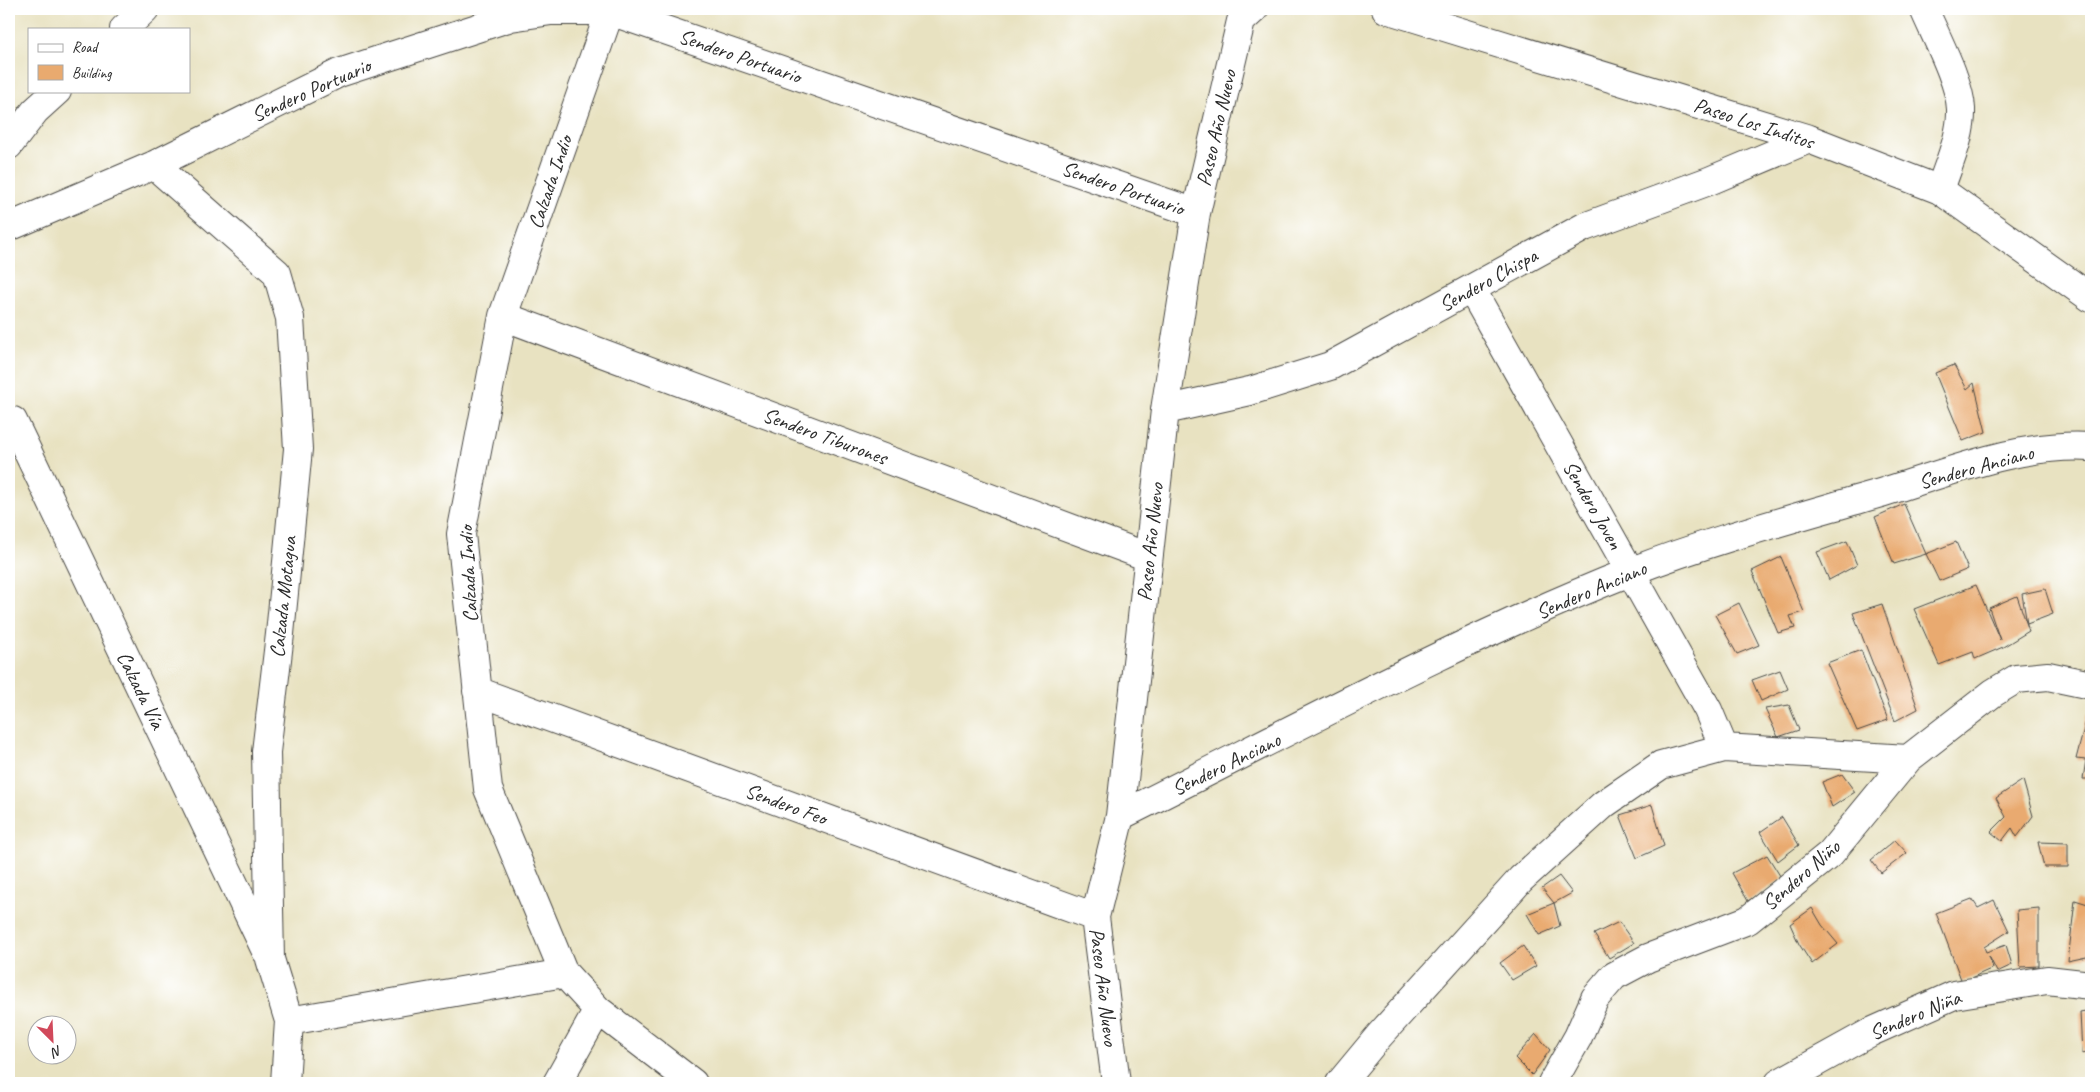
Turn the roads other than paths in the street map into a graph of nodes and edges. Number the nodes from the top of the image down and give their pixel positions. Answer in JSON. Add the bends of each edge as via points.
{"nodes":[{"id":1,"x":145,"y":9,"type":"edge"},
{"id":2,"x":1254,"y":9,"type":"edge"},
{"id":3,"x":1386,"y":9,"type":"edge"},
{"id":4,"x":1924,"y":9,"type":"edge"},
{"id":5,"x":610,"y":11,"type":"junction"},
{"id":6,"x":125,"y":28,"type":"edge"},
{"id":7,"x":56,"y":92,"type":"edge"},
{"id":8,"x":1809,"y":139,"type":"junction"},
{"id":9,"x":9,"y":145,"type":"edge"},
{"id":10,"x":154,"y":165,"type":"junction"},
{"id":11,"x":1940,"y":190,"type":"junction"},
{"id":12,"x":1196,"y":213,"type":"junction"},
{"id":13,"x":9,"y":227,"type":"edge"},
{"id":14,"x":1472,"y":290,"type":"junction"},
{"id":15,"x":2091,"y":298,"type":"edge"},
{"id":16,"x":503,"y":316,"type":"junction"},
{"id":17,"x":1165,"y":410,"type":"junction"},
{"id":18,"x":10,"y":421,"type":"edge"},
{"id":19,"x":2091,"y":448,"type":"edge"},
{"id":20,"x":1148,"y":557,"type":"junction"},
{"id":21,"x":1631,"y":572,"type":"junction"},
{"id":22,"x":2091,"y":685,"type":"edge"},
{"id":23,"x":477,"y":691,"type":"junction"},
{"id":24,"x":1724,"y":748,"type":"junction"},
{"id":25,"x":1908,"y":759,"type":"junction"},
{"id":26,"x":1120,"y":816,"type":"junction"},
{"id":27,"x":1095,"y":917,"type":"junction"},
{"id":28,"x":270,"y":959,"type":"junction"},
{"id":29,"x":564,"y":973,"type":"junction"},
{"id":30,"x":2091,"y":985,"type":"edge"},
{"id":31,"x":598,"y":1010,"type":"junction"},
{"id":32,"x":289,"y":1021,"type":"junction"},
{"id":33,"x":285,"y":1083,"type":"edge"},
{"id":34,"x":557,"y":1083,"type":"edge"},
{"id":35,"x":692,"y":1083,"type":"edge"},
{"id":36,"x":1116,"y":1083,"type":"edge"},
{"id":37,"x":1340,"y":1083,"type":"edge"},
{"id":38,"x":1552,"y":1083,"type":"edge"},
{"id":39,"x":1779,"y":1083,"type":"edge"}],
"edges":[{"from":1,"to":6,"type":"street"},
{"from":2,"to":12,"type":"street","name":"Paseo Año Nuevo","via":[[1241,21]]},
{"from":3,"to":8,"type":"street","name":"Paseo Los Inditos"},
{"from":4,"to":11,"type":"street","via":[[1961,108],[1958,133]]},
{"from":5,"to":10,"type":"street","name":"Sendero Portuario","via":[[551,11],[511,17],[339,73]]},
{"from":5,"to":12,"type":"street","name":"Sendero Portuario"},
{"from":5,"to":16,"type":"street","name":"Calzada Indio"},
{"from":7,"to":9,"type":"street"},
{"from":8,"to":11,"type":"street","name":"Paseo Los Inditos"},
{"from":8,"to":14,"type":"street","name":"Sendero Chispa","via":[[1709,181],[1584,227]]},
{"from":10,"to":13,"type":"street","name":"Sendero Portuario"},
{"from":10,"to":28,"type":"street","name":"Calzada Motagua","via":[[277,272],[290,318],[298,449],[266,752]]},
{"from":11,"to":15,"type":"street","name":"Paseo Los Inditos"},
{"from":12,"to":17,"type":"street","name":"Paseo Año Nuevo"},
{"from":14,"to":17,"type":"street","name":"Sendero Chispa","via":[[1330,366],[1250,391]]},
{"from":14,"to":21,"type":"street","name":"Sendero Joven"},
{"from":16,"to":20,"type":"street","name":"Sendero Tiburones"},
{"from":16,"to":23,"type":"street","name":"Calzada Indio","via":[[461,534]]},
{"from":17,"to":20,"type":"street","name":"Paseo Año Nuevo"},
{"from":18,"to":28,"type":"street","name":"Calzada Vía"},
{"from":19,"to":21,"type":"street","name":"Sendero Anciano","via":[[2069,446],[2012,454],[1702,545]]},
{"from":20,"to":26,"type":"street","name":"Paseo Año Nuevo"},
{"from":21,"to":24,"type":"street","name":"Sendero Joven","via":[[1708,710]]},
{"from":21,"to":26,"type":"street","name":"Sendero Anciano","via":[[1468,643]]},
{"from":22,"to":25,"type":"street","name":"Sendero Niño","via":[[2048,676],[2016,679]]},
{"from":23,"to":27,"type":"street","name":"Sendero Feo"},
{"from":23,"to":29,"type":"street","name":"Calzada Indio","via":[[488,789]]},
{"from":24,"to":25,"type":"street"},
{"from":24,"to":37,"type":"street","via":[[1661,765],[1604,804],[1521,879]]},
{"from":25,"to":38,"type":"street","name":"Sendero Niño","via":[[1830,854],[1748,920],[1648,958],[1614,976],[1595,998]]},
{"from":26,"to":27,"type":"street","name":"Paseo Año Nuevo"},
{"from":27,"to":36,"type":"street","name":"Paseo Año Nuevo"},
{"from":28,"to":32,"type":"street","name":"Calzada Motagua"},
{"from":29,"to":31,"type":"street","name":"Calzada Indio"},
{"from":29,"to":32,"type":"street"},
{"from":30,"to":39,"type":"street","name":"Sendero Niña","via":[[2047,980],[1954,995],[1871,1032]]},
{"from":31,"to":34,"type":"street"},
{"from":31,"to":35,"type":"street","name":"Calzada Indio"},
{"from":32,"to":33,"type":"street","name":"Calzada Motagua"}]}
